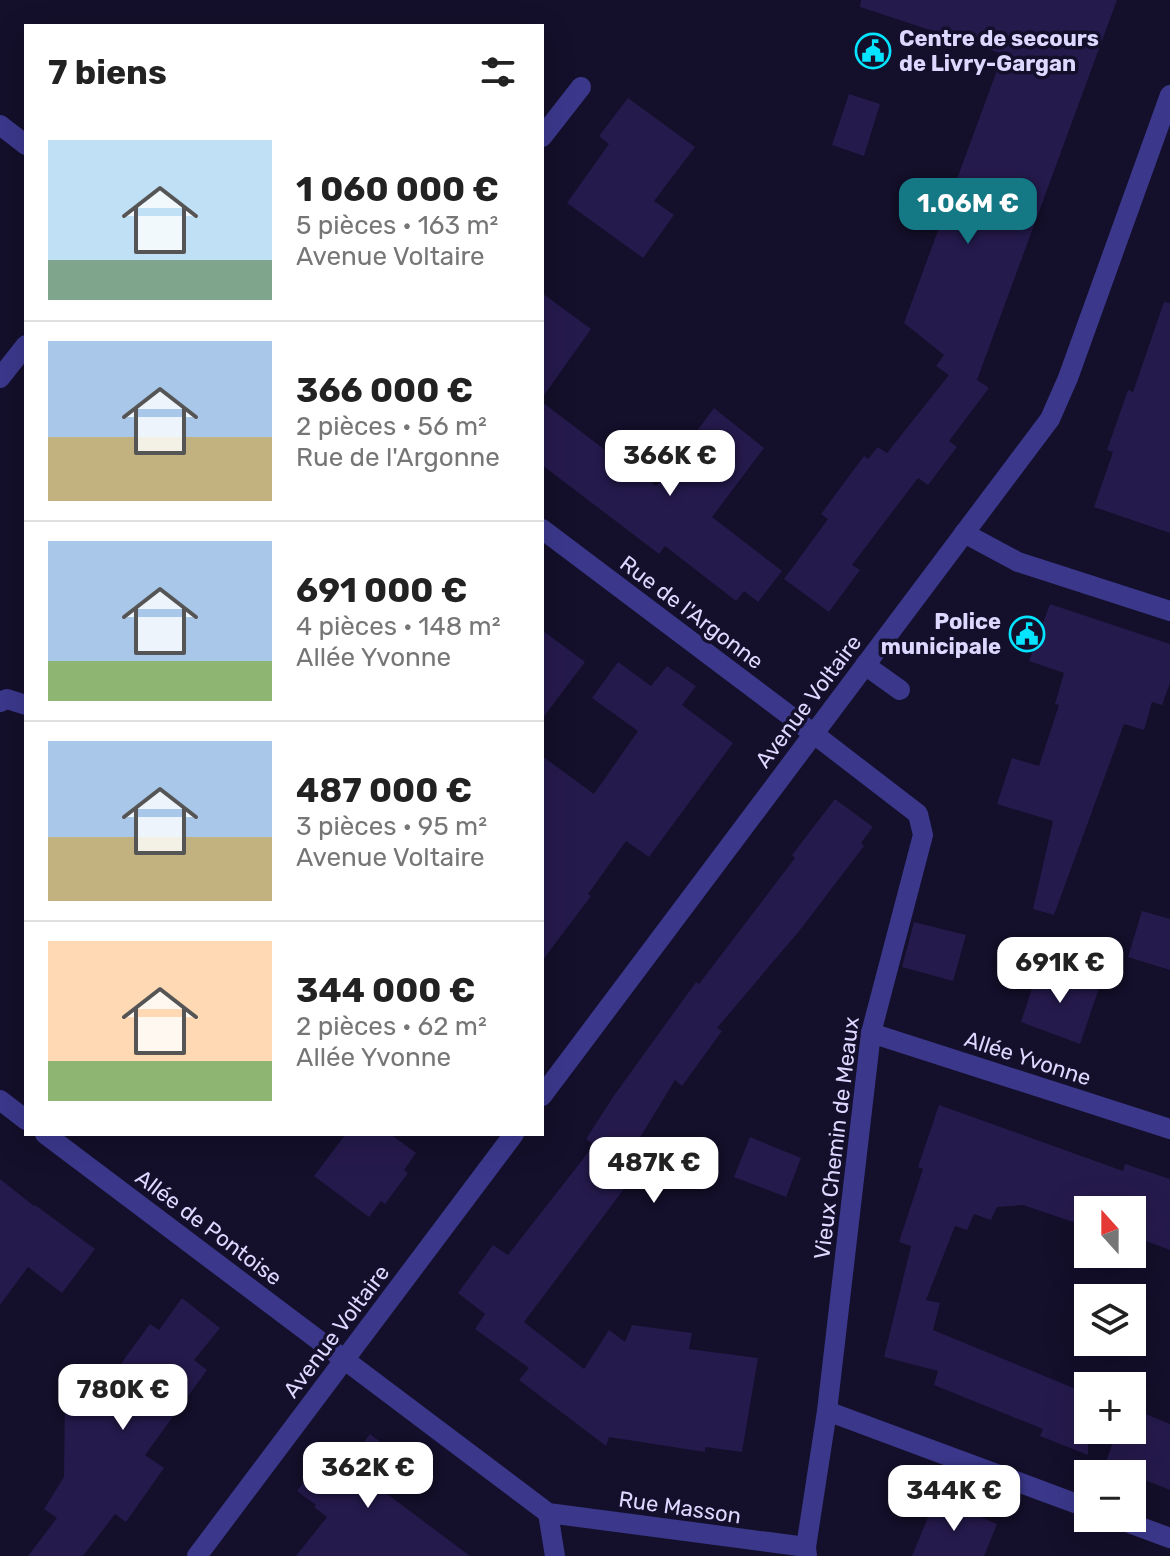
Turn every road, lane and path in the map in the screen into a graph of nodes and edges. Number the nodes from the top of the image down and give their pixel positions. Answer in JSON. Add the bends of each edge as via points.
{"nodes":[{"id":1,"x":581,"y":87,"type":"dead end"},
{"id":2,"x":1170,"y":95,"type":"edge"},
{"id":3,"x":0,"y":125,"type":"edge"},
{"id":4,"x":544,"y":134,"type":"edge"},
{"id":5,"x":24,"y":143,"type":"edge"},
{"id":6,"x":24,"y":348,"type":"edge"},
{"id":7,"x":0,"y":378,"type":"edge"},
{"id":8,"x":544,"y":531,"type":"edge"},
{"id":9,"x":964,"y":533,"type":"junction"},
{"id":10,"x":1170,"y":611,"type":"edge"},
{"id":11,"x":865,"y":665,"type":"junction"},
{"id":12,"x":900,"y":690,"type":"dead end"},
{"id":13,"x":0,"y":702,"type":"edge"},
{"id":14,"x":24,"y":704,"type":"edge"},
{"id":15,"x":814,"y":734,"type":"junction"},
{"id":16,"x":871,"y":1033,"type":"junction"},
{"id":17,"x":544,"y":1093,"type":"edge"},
{"id":18,"x":0,"y":1100,"type":"edge"},
{"id":19,"x":24,"y":1118,"type":"edge"},
{"id":20,"x":1170,"y":1129,"type":"edge"},
{"id":21,"x":48,"y":1136,"type":"edge"},
{"id":22,"x":512,"y":1136,"type":"edge"},
{"id":23,"x":345,"y":1359,"type":"junction"},
{"id":24,"x":827,"y":1411,"type":"junction"},
{"id":25,"x":1074,"y":1503,"type":"edge"},
{"id":26,"x":548,"y":1513,"type":"junction"},
{"id":27,"x":1146,"y":1529,"type":"edge"},
{"id":28,"x":1170,"y":1538,"type":"edge"},
{"id":29,"x":806,"y":1552,"type":"edge"},
{"id":30,"x":197,"y":1556,"type":"edge"},
{"id":31,"x":555,"y":1556,"type":"edge"}],
"edges":[{"from":1,"to":4,"type":"street"},
{"from":2,"to":9,"type":"street","name":"Avenue Voltaire","via":[[1050,419]]},
{"from":3,"to":5,"type":"street"},
{"from":6,"to":7,"type":"street"},
{"from":8,"to":15,"type":"street","name":"Rue de l'Argonne"},
{"from":9,"to":10,"type":"street","via":[[1018,562]]},
{"from":9,"to":11,"type":"street","name":"Avenue Voltaire"},
{"from":11,"to":12,"type":"street"},
{"from":11,"to":15,"type":"street","name":"Avenue Voltaire"},
{"from":13,"to":14,"type":"street"},
{"from":15,"to":16,"type":"street","name":"Vieux Chemin de Meaux","via":[[918,814],[923,835]]},
{"from":15,"to":17,"type":"street","name":"Avenue Voltaire"},
{"from":16,"to":20,"type":"street","name":"Allée Yvonne"},
{"from":16,"to":24,"type":"street","name":"Vieux Chemin de Meaux"},
{"from":18,"to":19,"type":"street"},
{"from":21,"to":23,"type":"street","name":"Allée de Pontoise"},
{"from":22,"to":23,"type":"street","name":"Avenue Voltaire"},
{"from":23,"to":26,"type":"street","name":"Rue Masson"},
{"from":23,"to":30,"type":"street","name":"Avenue Voltaire"},
{"from":24,"to":25,"type":"street"},
{"from":24,"to":29,"type":"street","name":"Vieux Chemin de Meaux"},
{"from":26,"to":29,"type":"street","name":"Rue Masson"},
{"from":26,"to":31,"type":"street"},
{"from":27,"to":28,"type":"street"}]}
